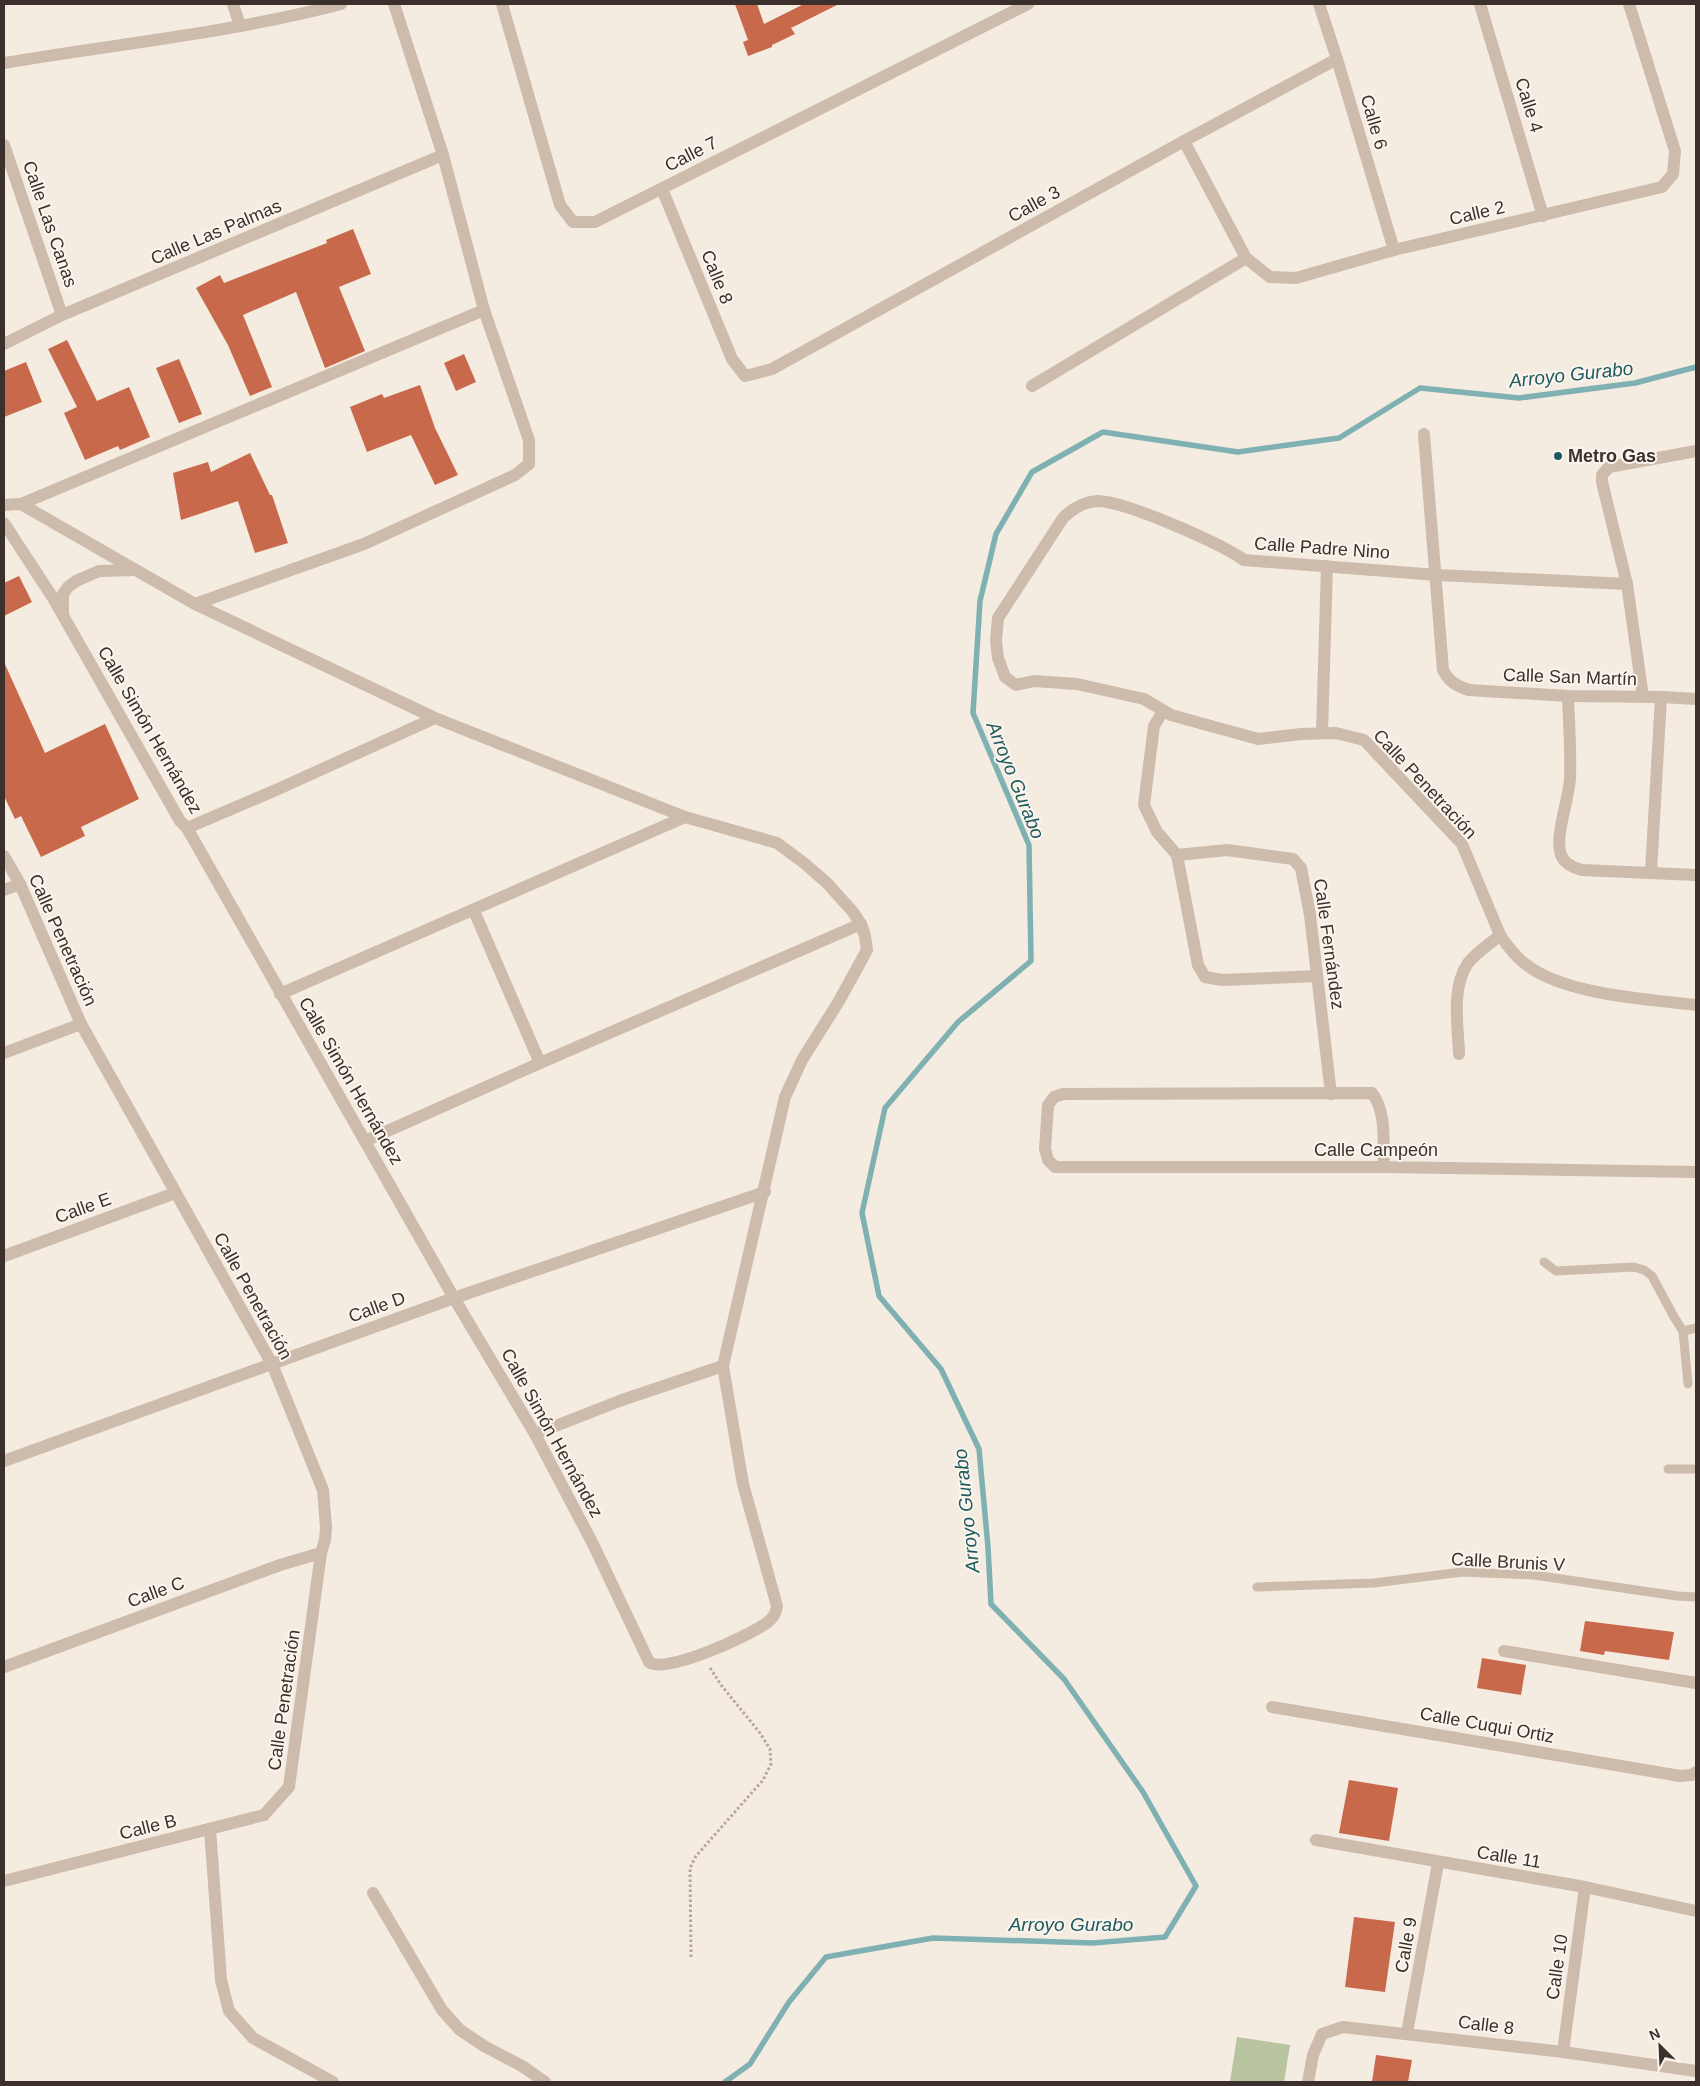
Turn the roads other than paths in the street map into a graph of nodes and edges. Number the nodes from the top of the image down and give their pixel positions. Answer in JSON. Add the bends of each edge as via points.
{"nodes":[{"id":1,"x":234,"y":4,"type":"edge"},
{"id":2,"x":341,"y":4,"type":"edge"},
{"id":3,"x":394,"y":4,"type":"edge"},
{"id":4,"x":502,"y":4,"type":"edge"},
{"id":5,"x":1028,"y":4,"type":"edge"},
{"id":6,"x":1319,"y":4,"type":"edge"},
{"id":7,"x":1480,"y":4,"type":"edge"},
{"id":8,"x":1629,"y":4,"type":"edge"},
{"id":9,"x":240,"y":26,"type":"junction"},
{"id":10,"x":5,"y":59,"type":"edge"},
{"id":11,"x":1337,"y":59,"type":"junction"},
{"id":12,"x":1184,"y":141,"type":"junction"},
{"id":13,"x":4,"y":145,"type":"edge"},
{"id":14,"x":443,"y":155,"type":"junction"},
{"id":15,"x":662,"y":189,"type":"junction"},
{"id":16,"x":1543,"y":216,"type":"junction"},
{"id":17,"x":1394,"y":250,"type":"junction"},
{"id":18,"x":1246,"y":258,"type":"junction"},
{"id":19,"x":484,"y":310,"type":"junction"},
{"id":20,"x":62,"y":315,"type":"junction"},
{"id":21,"x":4,"y":344,"type":"edge"},
{"id":22,"x":745,"y":376,"type":"joint"},
{"id":23,"x":1032,"y":386,"type":"dead end"},
{"id":24,"x":1424,"y":434,"type":"dead end"},
{"id":25,"x":1696,"y":451,"type":"edge"},
{"id":26,"x":21,"y":504,"type":"junction"},
{"id":27,"x":4,"y":505,"type":"edge"},
{"id":28,"x":4,"y":523,"type":"edge"},
{"id":29,"x":1327,"y":566,"type":"junction"},
{"id":30,"x":136,"y":570,"type":"junction"},
{"id":31,"x":1437,"y":575,"type":"junction"},
{"id":32,"x":1627,"y":584,"type":"junction"},
{"id":33,"x":195,"y":604,"type":"junction"},
{"id":34,"x":63,"y":617,"type":"junction"},
{"id":35,"x":1034,"y":681,"type":"joint"},
{"id":36,"x":1568,"y":696,"type":"junction"},
{"id":37,"x":1644,"y":696,"type":"junction"},
{"id":38,"x":1660,"y":697,"type":"junction"},
{"id":39,"x":1696,"y":699,"type":"edge"},
{"id":40,"x":1163,"y":711,"type":"junction"},
{"id":41,"x":435,"y":718,"type":"junction"},
{"id":42,"x":1322,"y":733,"type":"junction"},
{"id":43,"x":685,"y":817,"type":"junction"},
{"id":44,"x":187,"y":828,"type":"junction"},
{"id":45,"x":1177,"y":855,"type":"junction"},
{"id":46,"x":4,"y":856,"type":"edge"},
{"id":47,"x":1651,"y":872,"type":"junction"},
{"id":48,"x":1696,"y":875,"type":"edge"},
{"id":49,"x":20,"y":884,"type":"junction"},
{"id":50,"x":4,"y":890,"type":"edge"},
{"id":51,"x":474,"y":911,"type":"junction"},
{"id":52,"x":861,"y":924,"type":"junction"},
{"id":53,"x":1500,"y":935,"type":"junction"},
{"id":54,"x":1317,"y":976,"type":"junction"},
{"id":55,"x":280,"y":994,"type":"junction"},
{"id":56,"x":1696,"y":1006,"type":"edge"},
{"id":57,"x":81,"y":1024,"type":"junction"},
{"id":58,"x":4,"y":1053,"type":"edge"},
{"id":59,"x":1459,"y":1054,"type":"dead end"},
{"id":60,"x":540,"y":1062,"type":"junction"},
{"id":61,"x":1331,"y":1094,"type":"junction"},
{"id":62,"x":365,"y":1141,"type":"junction"},
{"id":63,"x":1384,"y":1167,"type":"junction"},
{"id":64,"x":1696,"y":1172,"type":"edge"},
{"id":65,"x":765,"y":1192,"type":"junction"},
{"id":66,"x":175,"y":1193,"type":"junction"},
{"id":67,"x":4,"y":1256,"type":"edge"},
{"id":68,"x":1544,"y":1262,"type":"dead end"},
{"id":69,"x":454,"y":1298,"type":"junction"},
{"id":70,"x":1696,"y":1328,"type":"edge"},
{"id":71,"x":1683,"y":1331,"type":"junction"},
{"id":72,"x":272,"y":1364,"type":"junction"},
{"id":73,"x":723,"y":1366,"type":"junction"},
{"id":74,"x":1688,"y":1384,"type":"dead end"},
{"id":75,"x":535,"y":1434,"type":"junction"},
{"id":76,"x":4,"y":1461,"type":"edge"},
{"id":77,"x":1668,"y":1469,"type":"dead end"},
{"id":78,"x":1696,"y":1469,"type":"edge"},
{"id":79,"x":321,"y":1553,"type":"junction"},
{"id":80,"x":1257,"y":1587,"type":"dead end"},
{"id":81,"x":1696,"y":1597,"type":"edge"},
{"id":82,"x":1504,"y":1650,"type":"dead end"},
{"id":83,"x":4,"y":1667,"type":"edge"},
{"id":84,"x":1696,"y":1683,"type":"edge"},
{"id":85,"x":1272,"y":1707,"type":"dead end"},
{"id":86,"x":1696,"y":1772,"type":"edge"},
{"id":87,"x":290,"y":1787,"type":"joint"},
{"id":88,"x":210,"y":1829,"type":"junction"},
{"id":89,"x":1316,"y":1840,"type":"dead end"},
{"id":90,"x":1438,"y":1863,"type":"junction"},
{"id":91,"x":4,"y":1881,"type":"edge"},
{"id":92,"x":1585,"y":1887,"type":"junction"},
{"id":93,"x":373,"y":1893,"type":"dead end"},
{"id":94,"x":1696,"y":1911,"type":"edge"},
{"id":95,"x":1407,"y":2033,"type":"junction"},
{"id":96,"x":1563,"y":2052,"type":"junction"},
{"id":97,"x":1696,"y":2071,"type":"edge"},
{"id":98,"x":333,"y":2082,"type":"edge"},
{"id":99,"x":545,"y":2082,"type":"edge"},
{"id":100,"x":1308,"y":2082,"type":"edge"}],
"edges":[{"from":1,"to":9,"type":"street"},
{"from":2,"to":9,"type":"street"},
{"from":3,"to":14,"type":"street"},
{"from":4,"to":15,"type":"street","name":"Calle 7","via":[[560,205],[572,222],[595,222]]},
{"from":5,"to":15,"type":"street","name":"Calle 7"},
{"from":6,"to":11,"type":"street","name":"Calle 6"},
{"from":7,"to":16,"type":"street","name":"Calle 4"},
{"from":8,"to":16,"type":"street","name":"Calle 2","via":[[1675,150],[1673,174],[1662,187]]},
{"from":9,"to":10,"type":"street"},
{"from":11,"to":12,"type":"street","name":"Calle 3"},
{"from":11,"to":17,"type":"street","name":"Calle 6"},
{"from":12,"to":18,"type":"street","name":"Calle 2"},
{"from":12,"to":22,"type":"street","name":"Calle 3","via":[[772,369]]},
{"from":13,"to":20,"type":"street","name":"Calle Las Canas"},
{"from":14,"to":19,"type":"street"},
{"from":14,"to":20,"type":"street","name":"Calle Las Palmas"},
{"from":15,"to":22,"type":"street","name":"Calle 8","via":[[732,359]]},
{"from":16,"to":17,"type":"street","name":"Calle 2"},
{"from":17,"to":18,"type":"street","name":"Calle 2","via":[[1296,278],[1270,277]]},
{"from":18,"to":23,"type":"street"},
{"from":19,"to":26,"type":"street"},
{"from":19,"to":33,"type":"street","via":[[528,440],[530,464],[515,475],[364,544]]},
{"from":20,"to":21,"type":"street","name":"Calle Las Palmas"},
{"from":24,"to":31,"type":"street"},
{"from":25,"to":32,"type":"street","via":[[1609,467],[1602,475]]},
{"from":26,"to":27,"type":"street"},
{"from":26,"to":30,"type":"street"},
{"from":28,"to":34,"type":"street","name":"Calle Simón Hernández"},
{"from":29,"to":31,"type":"street","name":"Calle Padre Nino"},
{"from":29,"to":35,"type":"street","name":"Calle Padre Nino","via":[[1244,560],[1232,551],[1171,524],[1110,502],[1082,504],[1063,518],[998,618],[998,658],[1005,677],[1016,685]]},
{"from":29,"to":42,"type":"street"},
{"from":30,"to":33,"type":"street"},
{"from":30,"to":34,"type":"street","via":[[99,571],[76,581],[63,594]]},
{"from":31,"to":32,"type":"street","name":"Calle Padre Nino"},
{"from":31,"to":36,"type":"street","name":"Calle San Martín","via":[[1443,664],[1447,678],[1455,686],[1470,690]]},
{"from":32,"to":37,"type":"street"},
{"from":33,"to":41,"type":"street"},
{"from":34,"to":44,"type":"street","name":"Calle Simón Hernández"},
{"from":35,"to":40,"type":"street","name":"Calle Penetración","via":[[1077,684],[1144,699]]},
{"from":36,"to":37,"type":"street","name":"Calle San Martín"},
{"from":36,"to":47,"type":"street","via":[[1570,779],[1560,841],[1564,862],[1582,870]]},
{"from":37,"to":38,"type":"street","name":"Calle San Martín"},
{"from":38,"to":39,"type":"street","name":"Calle San Martín"},
{"from":38,"to":47,"type":"street"},
{"from":40,"to":42,"type":"street","name":"Calle Penetración","via":[[1258,739]]},
{"from":40,"to":45,"type":"street","via":[[1154,726],[1144,805],[1157,832]]},
{"from":41,"to":43,"type":"street"},
{"from":41,"to":44,"type":"street"},
{"from":42,"to":53,"type":"street","name":"Calle Penetración","via":[[1364,740],[1462,844]]},
{"from":43,"to":51,"type":"street"},
{"from":43,"to":52,"type":"street","via":[[777,843],[827,883]]},
{"from":44,"to":55,"type":"street","name":"Calle Simón Hernández"},
{"from":45,"to":54,"type":"street","name":"Calle Fernández","via":[[1227,850],[1293,859],[1300,868],[1310,915]]},
{"from":45,"to":54,"type":"street","via":[[1198,965],[1205,977],[1222,980]]},
{"from":46,"to":49,"type":"street","name":"Calle Penetración"},
{"from":47,"to":48,"type":"street"},
{"from":49,"to":50,"type":"street"},
{"from":49,"to":57,"type":"street","name":"Calle Penetración"},
{"from":51,"to":55,"type":"street"},
{"from":51,"to":60,"type":"street"},
{"from":52,"to":60,"type":"street"},
{"from":52,"to":65,"type":"street","via":[[867,950],[802,1060],[785,1097]]},
{"from":53,"to":56,"type":"street","name":"Calle Penetración","via":[[1528,967],[1552,979],[1573,986]]},
{"from":53,"to":59,"type":"street","via":[[1473,958],[1462,975],[1458,1009]]},
{"from":54,"to":61,"type":"street","name":"Calle Fernández"},
{"from":55,"to":62,"type":"street","name":"Calle Simón Hernández"},
{"from":57,"to":58,"type":"street"},
{"from":57,"to":66,"type":"street","name":"Calle Penetración"},
{"from":60,"to":62,"type":"street"},
{"from":61,"to":63,"type":"street","via":[[1372,1093],[1381,1114]]},
{"from":61,"to":63,"type":"street","name":"Calle Campeón","via":[[1064,1094],[1054,1097],[1048,1105],[1045,1149],[1048,1160],[1056,1167]]},
{"from":62,"to":69,"type":"street","name":"Calle Simón Hernández"},
{"from":63,"to":64,"type":"street","name":"Calle Campeón"},
{"from":65,"to":69,"type":"street","name":"Calle D"},
{"from":65,"to":73,"type":"street"},
{"from":66,"to":67,"type":"street","name":"Calle E"},
{"from":66,"to":72,"type":"street","name":"Calle Penetración"},
{"from":68,"to":71,"type":"lane","via":[[1556,1271],[1634,1267],[1644,1270],[1652,1276]]},
{"from":69,"to":72,"type":"street","name":"Calle D"},
{"from":69,"to":75,"type":"street","name":"Calle Simón Hernández"},
{"from":70,"to":71,"type":"lane"},
{"from":71,"to":74,"type":"lane"},
{"from":72,"to":76,"type":"street","name":"Calle D"},
{"from":72,"to":79,"type":"street","name":"Calle Penetración","via":[[323,1490],[326,1526]]},
{"from":73,"to":75,"type":"street"},
{"from":73,"to":75,"type":"street","name":"Calle Simón Hernández","via":[[743,1484],[777,1606],[776,1613],[758,1629],[701,1655],[653,1665],[645,1656],[593,1544]]},
{"from":77,"to":78,"type":"lane"},
{"from":79,"to":83,"type":"street","name":"Calle C"},
{"from":79,"to":87,"type":"street","name":"Calle Penetración"},
{"from":80,"to":81,"type":"lane","name":"Calle Brunis V","via":[[1374,1583],[1462,1572],[1534,1576]]},
{"from":82,"to":84,"type":"street"},
{"from":85,"to":86,"type":"street","name":"Calle Cuqui Ortiz","via":[[1680,1776]]},
{"from":87,"to":88,"type":"street","name":"Calle B","via":[[264,1815]]},
{"from":88,"to":91,"type":"street","name":"Calle B"},
{"from":88,"to":98,"type":"street","via":[[221,1980],[229,2011],[253,2038]]},
{"from":89,"to":90,"type":"street","name":"Calle 11"},
{"from":90,"to":92,"type":"street","name":"Calle 11"},
{"from":90,"to":95,"type":"street","name":"Calle 9"},
{"from":92,"to":94,"type":"street","name":"Calle 11"},
{"from":92,"to":96,"type":"street","name":"Calle 10"},
{"from":93,"to":99,"type":"street","via":[[442,2010],[460,2030]]},
{"from":95,"to":96,"type":"street","name":"Calle 8"},
{"from":95,"to":100,"type":"street","name":"Calle 8","via":[[1343,2026],[1322,2034],[1313,2054]]},
{"from":96,"to":97,"type":"street","name":"Calle 8"}]}
